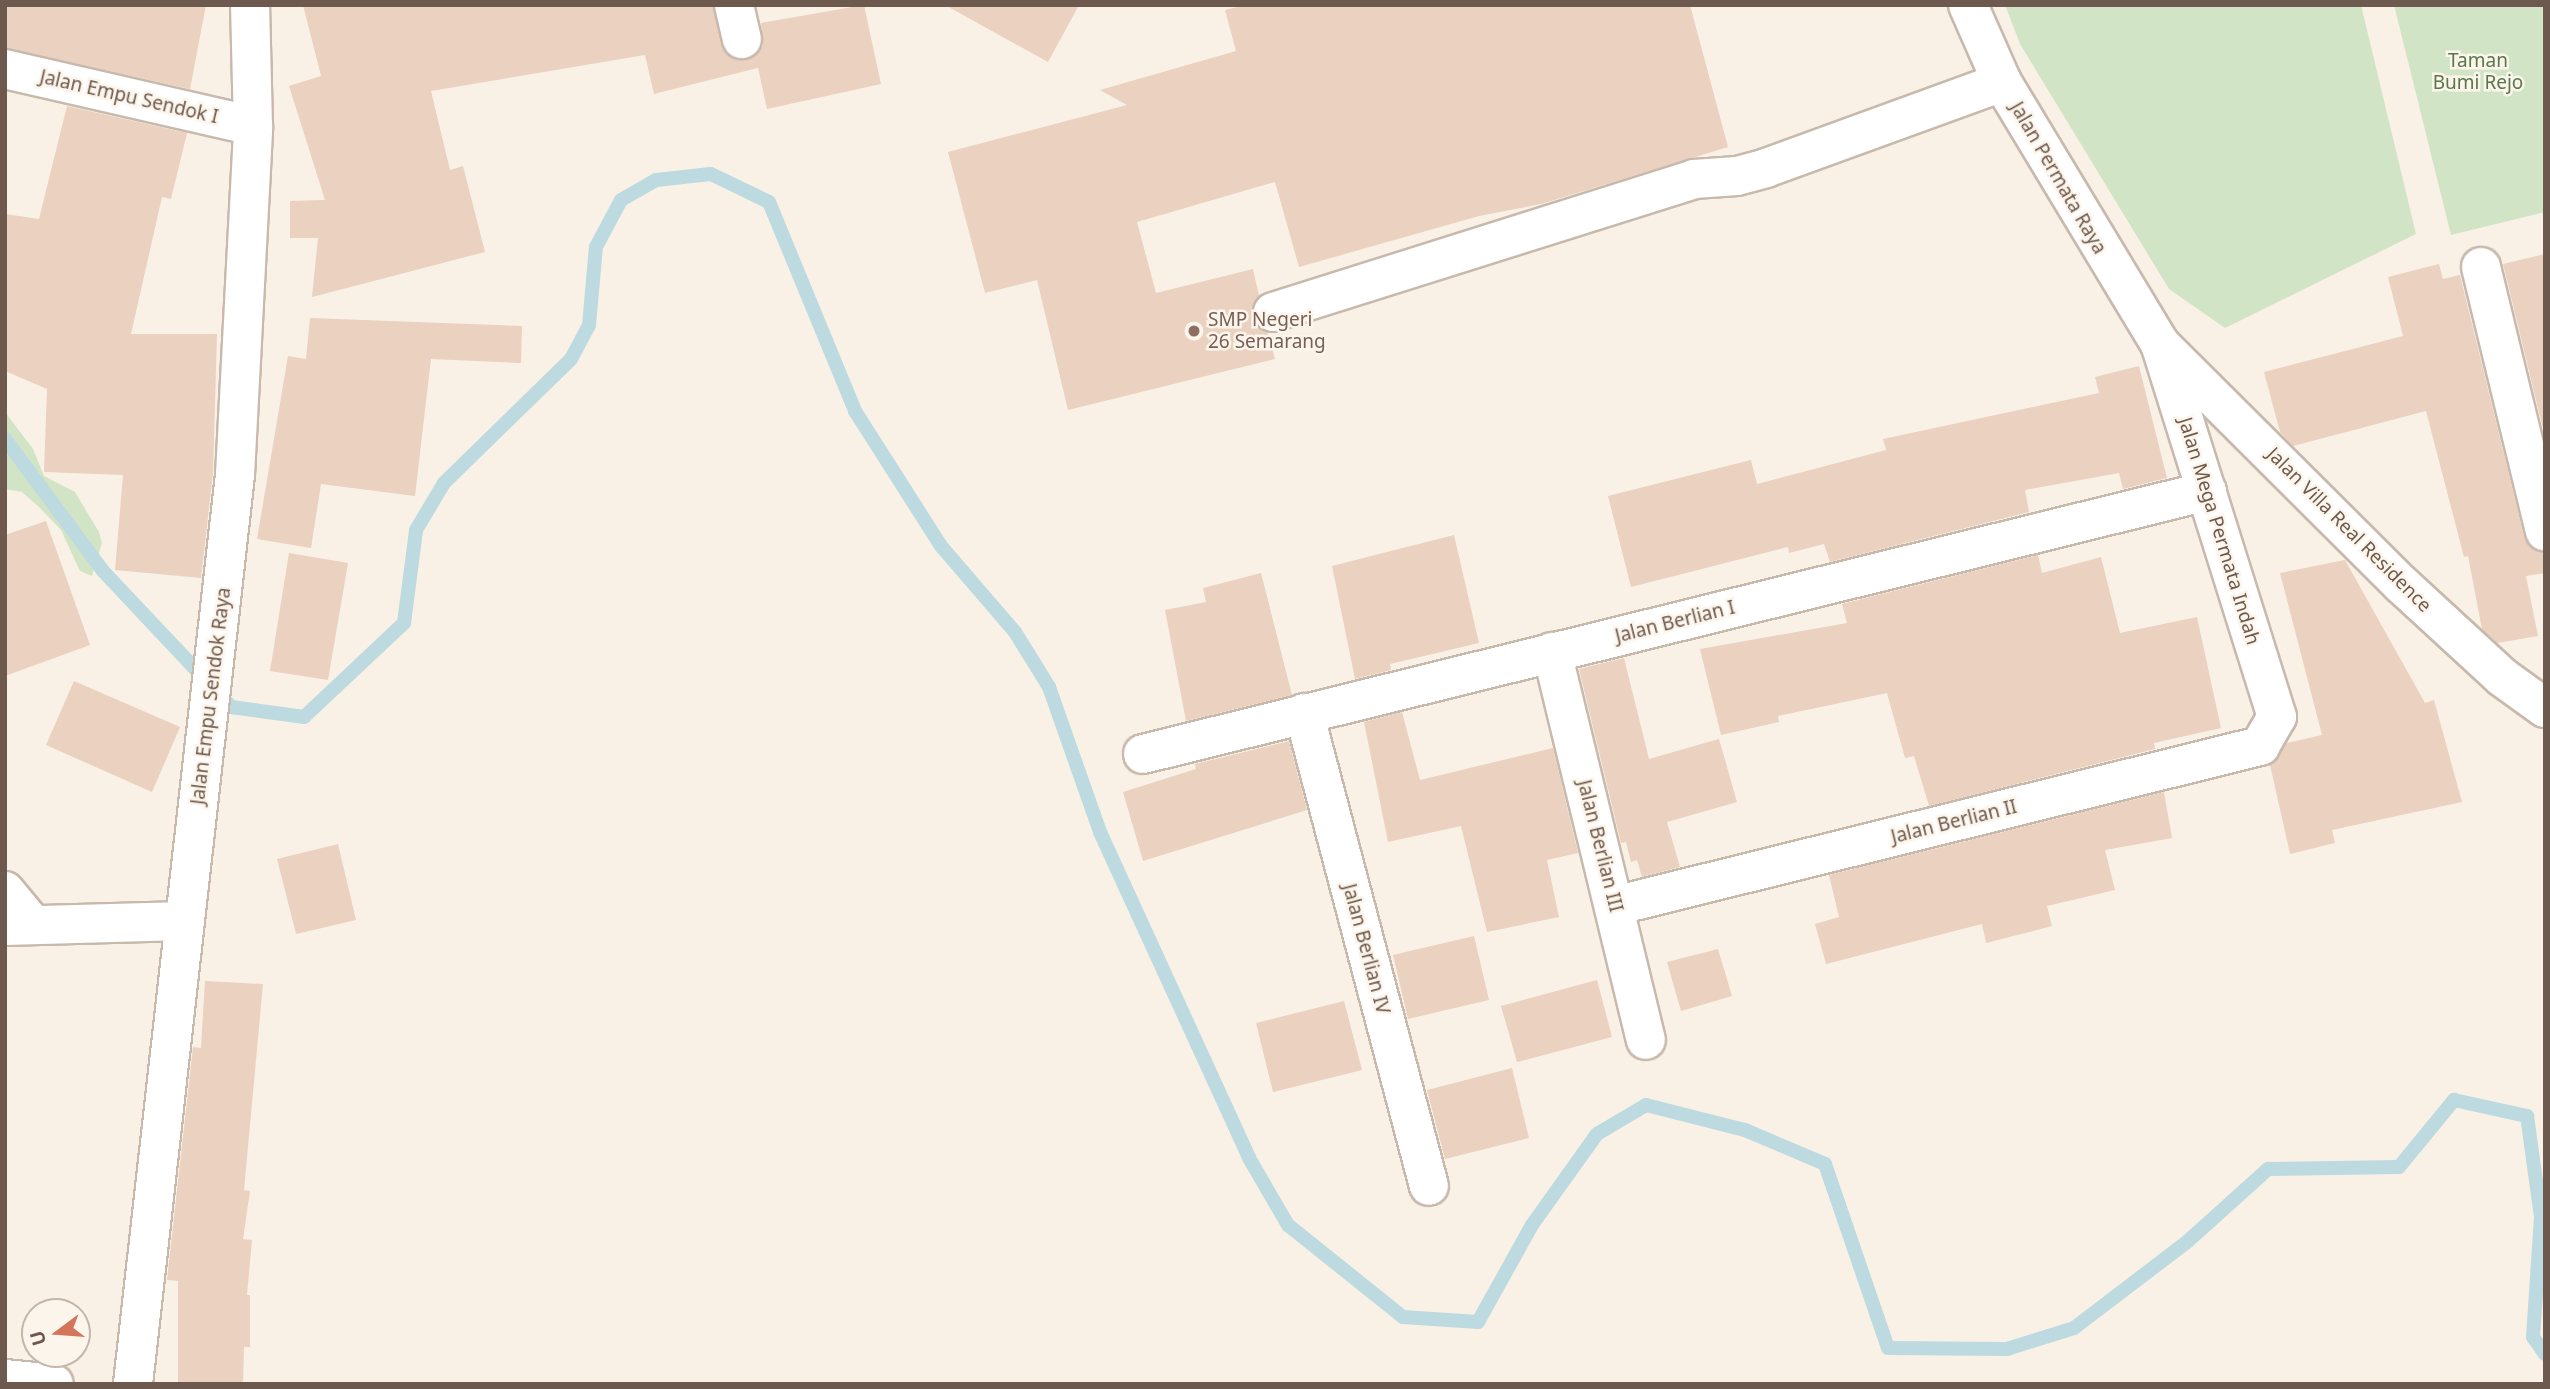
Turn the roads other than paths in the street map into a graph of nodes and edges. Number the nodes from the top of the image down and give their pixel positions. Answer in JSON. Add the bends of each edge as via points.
{"nodes":[{"id":1,"x":250,"y":5,"type":"edge"},
{"id":2,"x":1968,"y":5,"type":"edge"},
{"id":3,"x":5,"y":69,"type":"edge"},
{"id":4,"x":2001,"y":82,"type":"junction"},
{"id":5,"x":253,"y":126,"type":"junction"},
{"id":6,"x":2480,"y":267,"type":"dead end"},
{"id":7,"x":1273,"y":312,"type":"dead end"},
{"id":8,"x":2160,"y":344,"type":"junction"},
{"id":9,"x":2207,"y":491,"type":"junction"},
{"id":10,"x":2545,"y":531,"type":"edge"},
{"id":11,"x":1552,"y":652,"type":"junction"},
{"id":12,"x":2545,"y":708,"type":"edge"},
{"id":13,"x":1304,"y":713,"type":"junction"},
{"id":14,"x":2277,"y":717,"type":"joint"},
{"id":15,"x":1143,"y":754,"type":"dead end"},
{"id":16,"x":5,"y":891,"type":"edge"},
{"id":17,"x":1614,"y":906,"type":"junction"},
{"id":18,"x":184,"y":921,"type":"junction"},
{"id":19,"x":19,"y":926,"type":"edge"},
{"id":20,"x":1646,"y":1040,"type":"dead end"},
{"id":21,"x":1429,"y":1186,"type":"dead end"},
{"id":22,"x":5,"y":1379,"type":"edge"},
{"id":23,"x":54,"y":1384,"type":"edge"},
{"id":24,"x":133,"y":1384,"type":"edge"}],
"edges":[{"from":1,"to":5,"type":"street","name":"Jalan Empu Sendok Raya"},
{"from":2,"to":4,"type":"street","name":"Jalan Permata Raya"},
{"from":3,"to":5,"type":"street","name":"Jalan Empu Sendok I"},
{"from":4,"to":7,"type":"street","via":[[1766,168],[1737,176],[1694,179]]},
{"from":4,"to":8,"type":"street","name":"Jalan Permata Raya"},
{"from":5,"to":18,"type":"street","name":"Jalan Empu Sendok Raya","via":[[235,475]]},
{"from":6,"to":10,"type":"street"},
{"from":8,"to":9,"type":"street","name":"Jalan Mega Permata Indah"},
{"from":8,"to":12,"type":"street","name":"Jalan Villa Real Residence","via":[[2401,584],[2502,677]]},
{"from":9,"to":11,"type":"street","name":"Jalan Berlian I"},
{"from":9,"to":14,"type":"street","name":"Jalan Mega Permata Indah"},
{"from":11,"to":13,"type":"street","name":"Jalan Berlian I"},
{"from":11,"to":17,"type":"street","name":"Jalan Berlian III"},
{"from":13,"to":15,"type":"street","name":"Jalan Berlian I"},
{"from":13,"to":21,"type":"street","name":"Jalan Berlian IV"},
{"from":14,"to":17,"type":"street","name":"Jalan Berlian II","via":[[2260,746],[2247,751]]},
{"from":16,"to":19,"type":"street"},
{"from":17,"to":20,"type":"street","name":"Jalan Berlian III"},
{"from":18,"to":19,"type":"street"},
{"from":18,"to":24,"type":"street","name":"Jalan Empu Sendok Raya"},
{"from":22,"to":23,"type":"street"}]}
